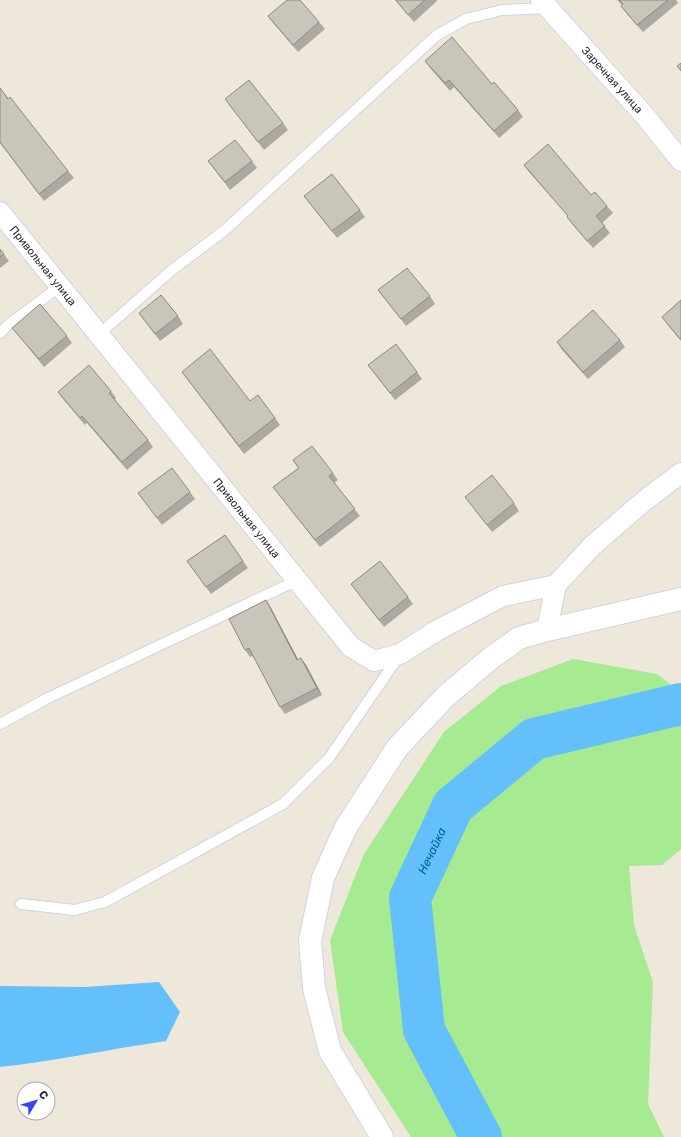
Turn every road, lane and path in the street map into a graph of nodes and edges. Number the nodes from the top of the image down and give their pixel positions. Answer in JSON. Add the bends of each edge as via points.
{"nodes":[{"id":1,"x":545,"y":4,"type":"edge"},
{"id":2,"x":681,"y":161,"type":"edge"},
{"id":3,"x":0,"y":212,"type":"edge"},
{"id":4,"x":59,"y":286,"type":"junction"},
{"id":5,"x":0,"y":333,"type":"edge"},
{"id":6,"x":98,"y":335,"type":"junction"},
{"id":7,"x":681,"y":473,"type":"edge"},
{"id":8,"x":298,"y":580,"type":"junction"},
{"id":9,"x":556,"y":585,"type":"junction"},
{"id":10,"x":681,"y":599,"type":"edge"},
{"id":11,"x":546,"y":630,"type":"junction"},
{"id":12,"x":400,"y":654,"type":"junction"},
{"id":13,"x":0,"y":724,"type":"edge"},
{"id":14,"x":21,"y":904,"type":"dead end"},
{"id":15,"x":382,"y":1137,"type":"edge"}],
"edges":[{"from":1,"to":2,"type":"street","name":"Заречная улица","via":[[645,116]]},
{"from":1,"to":6,"type":"lane","via":[[502,10],[466,19],[437,35],[225,230],[172,270]]},
{"from":3,"to":4,"type":"street","name":"Привольная улица"},
{"from":4,"to":5,"type":"lane"},
{"from":4,"to":6,"type":"street","name":"Привольная улица"},
{"from":6,"to":8,"type":"street","name":"Привольная улица"},
{"from":7,"to":9,"type":"street","via":[[592,546]]},
{"from":8,"to":12,"type":"street","name":"Привольная улица","via":[[351,648],[374,661]]},
{"from":8,"to":13,"type":"lane","via":[[46,699]]},
{"from":9,"to":11,"type":"street"},
{"from":9,"to":12,"type":"street","name":"Привольная улица","via":[[503,596],[436,631]]},
{"from":10,"to":11,"type":"street"},
{"from":11,"to":15,"type":"street","via":[[519,638],[491,658],[446,696],[396,748],[345,829],[323,878],[310,941],[314,988],[330,1051]]},
{"from":12,"to":14,"type":"lane","via":[[329,758],[283,804],[105,902],[75,910]]}]}
